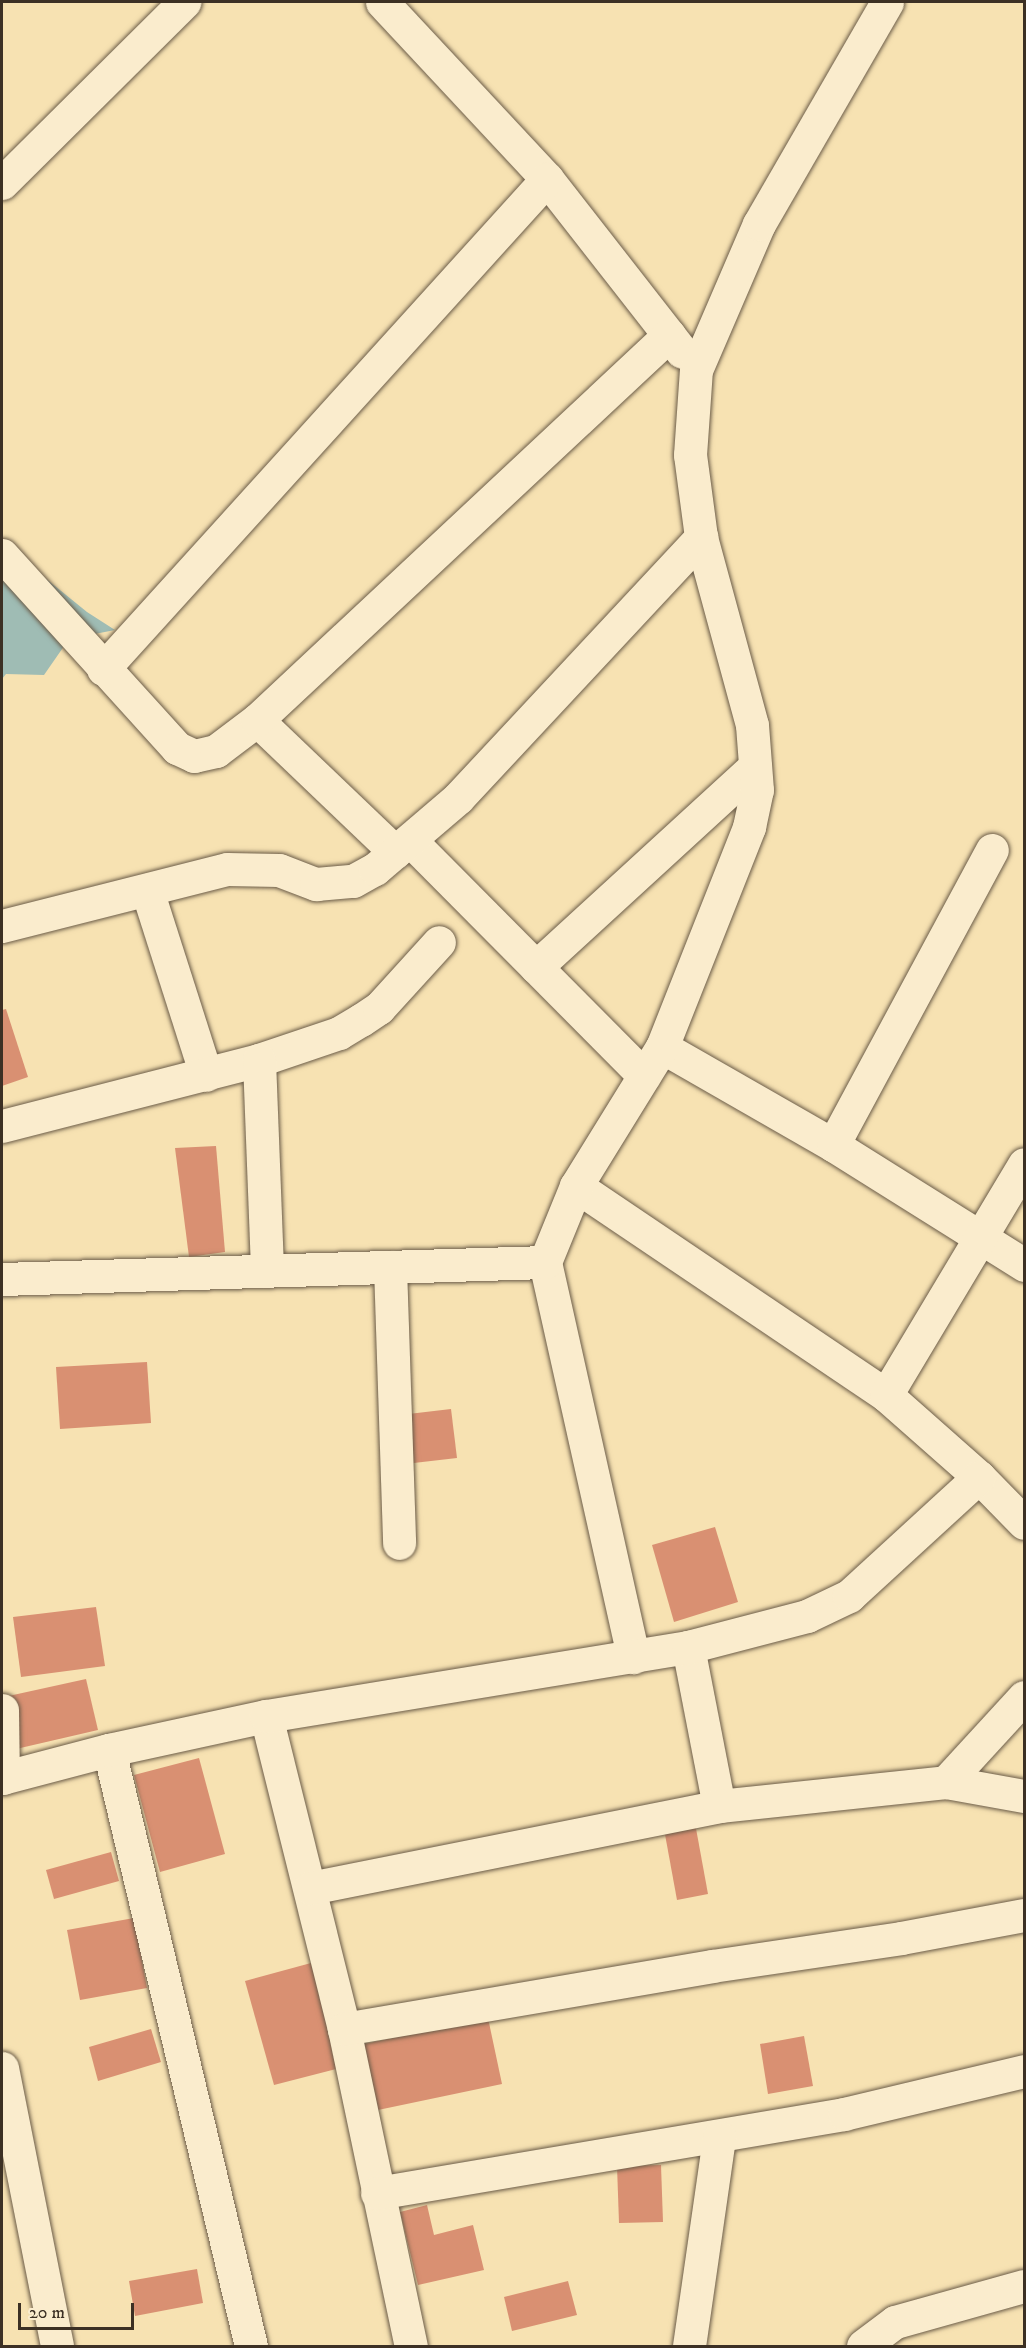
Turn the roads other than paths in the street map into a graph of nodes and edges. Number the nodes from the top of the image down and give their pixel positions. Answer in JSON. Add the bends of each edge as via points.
{"nodes":[{"id":1,"x":184,"y":2,"type":"edge"},
{"id":2,"x":382,"y":2,"type":"edge"},
{"id":3,"x":886,"y":2,"type":"edge"},
{"id":4,"x":547,"y":179,"type":"junction"},
{"id":5,"x":2,"y":183,"type":"edge"},
{"id":6,"x":669,"y":335,"type":"junction"},
{"id":7,"x":696,"y":370,"type":"junction"},
{"id":8,"x":700,"y":537,"type":"junction"},
{"id":9,"x":2,"y":555,"type":"edge"},
{"id":10,"x":103,"y":669,"type":"junction"},
{"id":11,"x":257,"y":720,"type":"junction"},
{"id":12,"x":755,"y":766,"type":"junction"},
{"id":13,"x":402,"y":846,"type":"junction"},
{"id":14,"x":992,"y":850,"type":"dead end"},
{"id":15,"x":147,"y":890,"type":"junction"},
{"id":16,"x":2,"y":926,"type":"edge"},
{"id":17,"x":439,"y":942,"type":"dead end"},
{"id":18,"x":536,"y":967,"type":"junction"},
{"id":19,"x":662,"y":1047,"type":"junction"},
{"id":20,"x":259,"y":1060,"type":"junction"},
{"id":21,"x":206,"y":1075,"type":"junction"},
{"id":22,"x":644,"y":1076,"type":"junction"},
{"id":23,"x":2,"y":1126,"type":"edge"},
{"id":24,"x":834,"y":1145,"type":"junction"},
{"id":25,"x":1024,"y":1164,"type":"edge"},
{"id":26,"x":576,"y":1186,"type":"junction"},
{"id":27,"x":981,"y":1239,"type":"junction"},
{"id":28,"x":545,"y":1262,"type":"junction"},
{"id":29,"x":1024,"y":1265,"type":"edge"},
{"id":30,"x":390,"y":1267,"type":"junction"},
{"id":31,"x":267,"y":1271,"type":"junction"},
{"id":32,"x":2,"y":1279,"type":"edge"},
{"id":33,"x":886,"y":1395,"type":"junction"},
{"id":34,"x":979,"y":1477,"type":"junction"},
{"id":35,"x":1024,"y":1523,"type":"edge"},
{"id":36,"x":399,"y":1543,"type":"dead end"},
{"id":37,"x":688,"y":1647,"type":"junction"},
{"id":38,"x":633,"y":1656,"type":"junction"},
{"id":39,"x":1024,"y":1697,"type":"edge"},
{"id":40,"x":2,"y":1710,"type":"edge"},
{"id":41,"x":266,"y":1716,"type":"junction"},
{"id":42,"x":109,"y":1750,"type":"junction"},
{"id":43,"x":2,"y":1778,"type":"edge"},
{"id":44,"x":946,"y":1782,"type":"junction"},
{"id":45,"x":1024,"y":1796,"type":"edge"},
{"id":46,"x":718,"y":1806,"type":"junction"},
{"id":47,"x":310,"y":1888,"type":"junction"},
{"id":48,"x":1024,"y":1915,"type":"edge"},
{"id":49,"x":344,"y":2029,"type":"junction"},
{"id":50,"x":2,"y":2068,"type":"edge"},
{"id":51,"x":1024,"y":2071,"type":"edge"},
{"id":52,"x":719,"y":2136,"type":"junction"},
{"id":53,"x":376,"y":2193,"type":"junction"},
{"id":54,"x":1024,"y":2286,"type":"edge"},
{"id":55,"x":57,"y":2346,"type":"edge"},
{"id":56,"x":251,"y":2346,"type":"edge"},
{"id":57,"x":411,"y":2346,"type":"edge"},
{"id":58,"x":689,"y":2346,"type":"edge"},
{"id":59,"x":863,"y":2346,"type":"edge"}],
"edges":[{"from":1,"to":5,"type":"street"},
{"from":2,"to":4,"type":"street"},
{"from":3,"to":7,"type":"street","via":[[759,224]]},
{"from":4,"to":6,"type":"street"},
{"from":4,"to":10,"type":"street"},
{"from":6,"to":7,"type":"street"},
{"from":6,"to":11,"type":"street"},
{"from":7,"to":8,"type":"street","via":[[690,455]]},
{"from":8,"to":12,"type":"street","via":[[752,725]]},
{"from":8,"to":13,"type":"street","via":[[458,798]]},
{"from":9,"to":10,"type":"street"},
{"from":10,"to":11,"type":"street","via":[[177,748],[194,756],[216,751]]},
{"from":11,"to":13,"type":"street"},
{"from":12,"to":18,"type":"street"},
{"from":12,"to":19,"type":"street","via":[[757,790],[749,827]]},
{"from":13,"to":15,"type":"street","via":[[375,869],[353,881],[316,884],[279,870],[227,869]]},
{"from":13,"to":18,"type":"street"},
{"from":14,"to":24,"type":"street"},
{"from":15,"to":16,"type":"street"},
{"from":15,"to":21,"type":"street"},
{"from":17,"to":20,"type":"street","via":[[379,1008],[339,1033]]},
{"from":18,"to":22,"type":"street"},
{"from":19,"to":22,"type":"street"},
{"from":19,"to":24,"type":"street"},
{"from":20,"to":21,"type":"street"},
{"from":20,"to":31,"type":"street"},
{"from":21,"to":23,"type":"street"},
{"from":22,"to":26,"type":"street"},
{"from":24,"to":27,"type":"street"},
{"from":25,"to":27,"type":"street"},
{"from":26,"to":28,"type":"street"},
{"from":26,"to":33,"type":"street"},
{"from":27,"to":29,"type":"street"},
{"from":27,"to":33,"type":"street"},
{"from":28,"to":30,"type":"street"},
{"from":28,"to":38,"type":"street"},
{"from":30,"to":31,"type":"street"},
{"from":30,"to":36,"type":"street"},
{"from":31,"to":32,"type":"street"},
{"from":33,"to":34,"type":"street"},
{"from":34,"to":35,"type":"street"},
{"from":34,"to":37,"type":"street","via":[[849,1596],[807,1616]]},
{"from":37,"to":38,"type":"street"},
{"from":37,"to":46,"type":"street"},
{"from":38,"to":41,"type":"street"},
{"from":39,"to":44,"type":"street"},
{"from":40,"to":43,"type":"street"},
{"from":41,"to":42,"type":"street"},
{"from":41,"to":47,"type":"street"},
{"from":42,"to":43,"type":"street"},
{"from":42,"to":56,"type":"street"},
{"from":44,"to":45,"type":"street"},
{"from":44,"to":46,"type":"street"},
{"from":46,"to":47,"type":"street"},
{"from":47,"to":49,"type":"street"},
{"from":48,"to":49,"type":"street"},
{"from":49,"to":53,"type":"street"},
{"from":50,"to":55,"type":"street"},
{"from":51,"to":52,"type":"street","via":[[844,2114]]},
{"from":52,"to":53,"type":"street"},
{"from":52,"to":58,"type":"street"},
{"from":53,"to":57,"type":"street"},
{"from":54,"to":59,"type":"street","via":[[895,2322]]}]}
